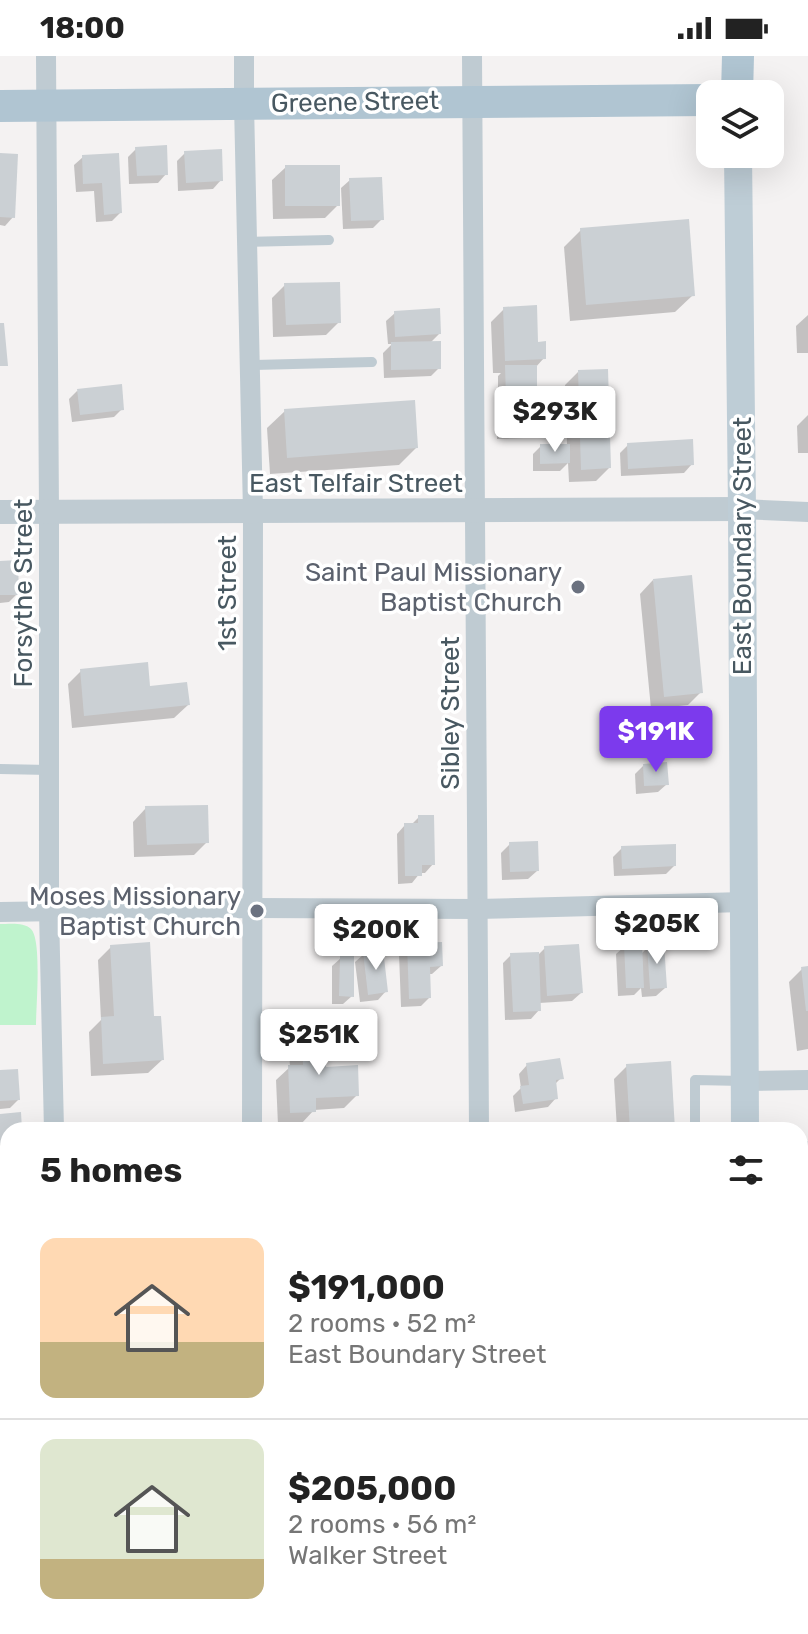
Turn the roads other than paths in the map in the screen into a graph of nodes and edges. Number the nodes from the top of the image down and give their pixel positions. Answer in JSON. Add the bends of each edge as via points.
{"nodes":[{"id":1,"x":46,"y":56,"type":"edge"},
{"id":2,"x":244,"y":56,"type":"edge"},
{"id":3,"x":472,"y":56,"type":"edge"},
{"id":4,"x":738,"y":56,"type":"edge"},
{"id":5,"x":737,"y":80,"type":"edge"},
{"id":6,"x":696,"y":100,"type":"edge"},
{"id":7,"x":472,"y":101,"type":"junction"},
{"id":8,"x":244,"y":104,"type":"junction"},
{"id":9,"x":0,"y":106,"type":"edge"},
{"id":10,"x":47,"y":106,"type":"junction"},
{"id":11,"x":738,"y":168,"type":"edge"},
{"id":12,"x":329,"y":240,"type":"dead end"},
{"id":13,"x":247,"y":242,"type":"junction"},
{"id":14,"x":372,"y":362,"type":"dead end"},
{"id":15,"x":250,"y":365,"type":"junction"},
{"id":16,"x":742,"y":509,"type":"junction"},
{"id":17,"x":475,"y":511,"type":"junction"},
{"id":18,"x":0,"y":512,"type":"edge"},
{"id":19,"x":49,"y":512,"type":"junction"},
{"id":20,"x":253,"y":512,"type":"junction"},
{"id":21,"x":808,"y":512,"type":"edge"},
{"id":22,"x":0,"y":769,"type":"edge"},
{"id":23,"x":49,"y":770,"type":"junction"},
{"id":24,"x":744,"y":902,"type":"junction"},
{"id":25,"x":254,"y":908,"type":"junction"},
{"id":26,"x":477,"y":909,"type":"junction"},
{"id":27,"x":0,"y":912,"type":"edge"},
{"id":28,"x":49,"y":912,"type":"junction"},
{"id":29,"x":808,"y":1080,"type":"edge"},
{"id":30,"x":745,"y":1081,"type":"junction"},
{"id":31,"x":54,"y":1122,"type":"edge"},
{"id":32,"x":252,"y":1122,"type":"edge"},
{"id":33,"x":479,"y":1122,"type":"edge"},
{"id":34,"x":695,"y":1122,"type":"edge"},
{"id":35,"x":745,"y":1122,"type":"edge"}],
"edges":[{"from":1,"to":10,"type":"street","name":"Forsythe Street"},
{"from":2,"to":8,"type":"street","name":"1st Street"},
{"from":3,"to":7,"type":"street","name":"Sibley Street"},
{"from":4,"to":5,"type":"main road"},
{"from":6,"to":7,"type":"main road","name":"Greene Street"},
{"from":7,"to":8,"type":"main road","name":"Greene Street"},
{"from":7,"to":17,"type":"street","name":"Sibley Street"},
{"from":8,"to":10,"type":"main road","name":"Greene Street"},
{"from":8,"to":13,"type":"street","name":"1st Street"},
{"from":9,"to":10,"type":"main road","name":"Greene Street"},
{"from":10,"to":19,"type":"street","name":"Forsythe Street"},
{"from":11,"to":16,"type":"main road","name":"East Boundary Street"},
{"from":12,"to":13,"type":"lane"},
{"from":13,"to":15,"type":"street","name":"1st Street"},
{"from":14,"to":15,"type":"lane"},
{"from":15,"to":20,"type":"street","name":"1st Street"},
{"from":16,"to":17,"type":"street","name":"East Telfair Street"},
{"from":16,"to":21,"type":"street","name":"East Telfair Street"},
{"from":16,"to":24,"type":"main road","name":"East Boundary Street"},
{"from":17,"to":20,"type":"street","name":"East Telfair Street"},
{"from":17,"to":26,"type":"street","name":"Sibley Street"},
{"from":18,"to":19,"type":"street","name":"East Telfair Street"},
{"from":19,"to":20,"type":"street","name":"East Telfair Street"},
{"from":19,"to":23,"type":"street","name":"Forsythe Street"},
{"from":20,"to":25,"type":"street","name":"1st Street"},
{"from":22,"to":23,"type":"lane"},
{"from":23,"to":28,"type":"street","name":"Forsythe Street"},
{"from":24,"to":26,"type":"street"},
{"from":24,"to":30,"type":"main road","name":"East Boundary Street"},
{"from":25,"to":26,"type":"street"},
{"from":25,"to":28,"type":"street"},
{"from":25,"to":32,"type":"street","name":"1st Street"},
{"from":26,"to":33,"type":"street","name":"Sibley Street"},
{"from":27,"to":28,"type":"street"},
{"from":28,"to":31,"type":"street","name":"Forsythe Street"},
{"from":29,"to":30,"type":"street"},
{"from":30,"to":34,"type":"lane","via":[[695,1080]]},
{"from":30,"to":35,"type":"main road","name":"East Boundary Street"}]}
